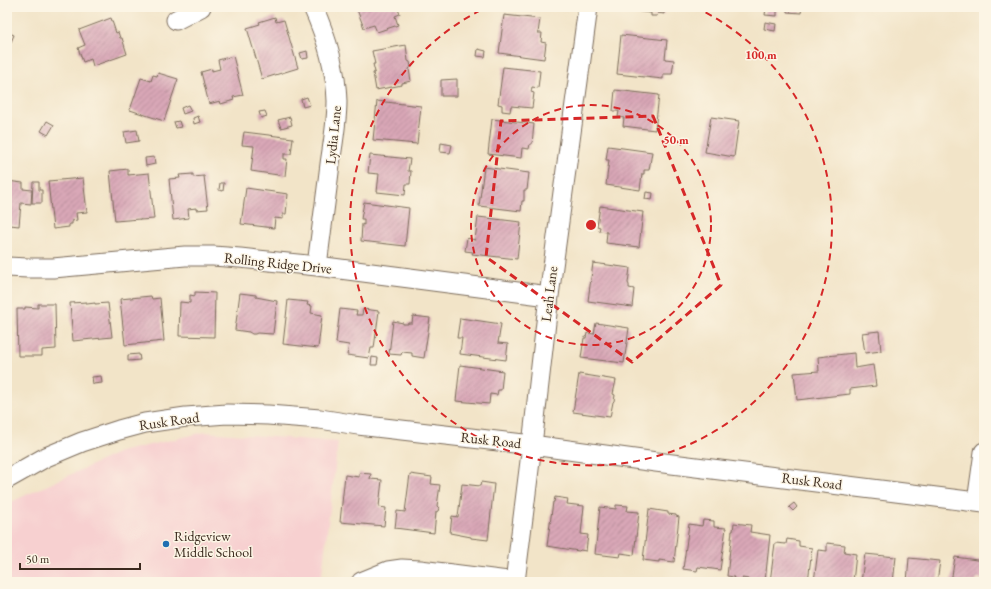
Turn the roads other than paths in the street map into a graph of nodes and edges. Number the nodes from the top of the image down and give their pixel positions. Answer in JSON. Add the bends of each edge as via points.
{"nodes":[{"id":1,"x":202,"y":7,"type":"edge"},
{"id":2,"x":313,"y":7,"type":"edge"},
{"id":3,"x":588,"y":7,"type":"edge"},
{"id":4,"x":176,"y":20,"type":"dead end"},
{"id":5,"x":316,"y":266,"type":"junction"},
{"id":6,"x":7,"y":267,"type":"edge"},
{"id":7,"x":548,"y":296,"type":"junction"},
{"id":8,"x":532,"y":445,"type":"junction"},
{"id":9,"x":984,"y":452,"type":"edge"},
{"id":10,"x":7,"y":479,"type":"edge"},
{"id":11,"x":981,"y":502,"type":"edge"},
{"id":12,"x":361,"y":582,"type":"edge"},
{"id":13,"x":515,"y":582,"type":"edge"}],
"edges":[{"from":1,"to":4,"type":"street"},
{"from":2,"to":5,"type":"street","name":"Lydia Lane","via":[[329,49],[337,100]]},
{"from":3,"to":7,"type":"street","name":"Leah Lane"},
{"from":5,"to":6,"type":"street","name":"Rolling Ridge Drive","via":[[240,258],[185,256],[53,268]]},
{"from":5,"to":7,"type":"street","name":"Rolling Ridge Drive"},
{"from":7,"to":8,"type":"street","name":"Leah Lane"},
{"from":8,"to":10,"type":"street","name":"Rusk Road","via":[[320,419],[268,414],[227,414],[186,417],[119,430],[46,457]]},
{"from":8,"to":11,"type":"street","name":"Rusk Road"},
{"from":8,"to":13,"type":"street","name":"Leah Lane"},
{"from":9,"to":11,"type":"street"},
{"from":12,"to":13,"type":"street","via":[[388,571],[402,569]]}]}
